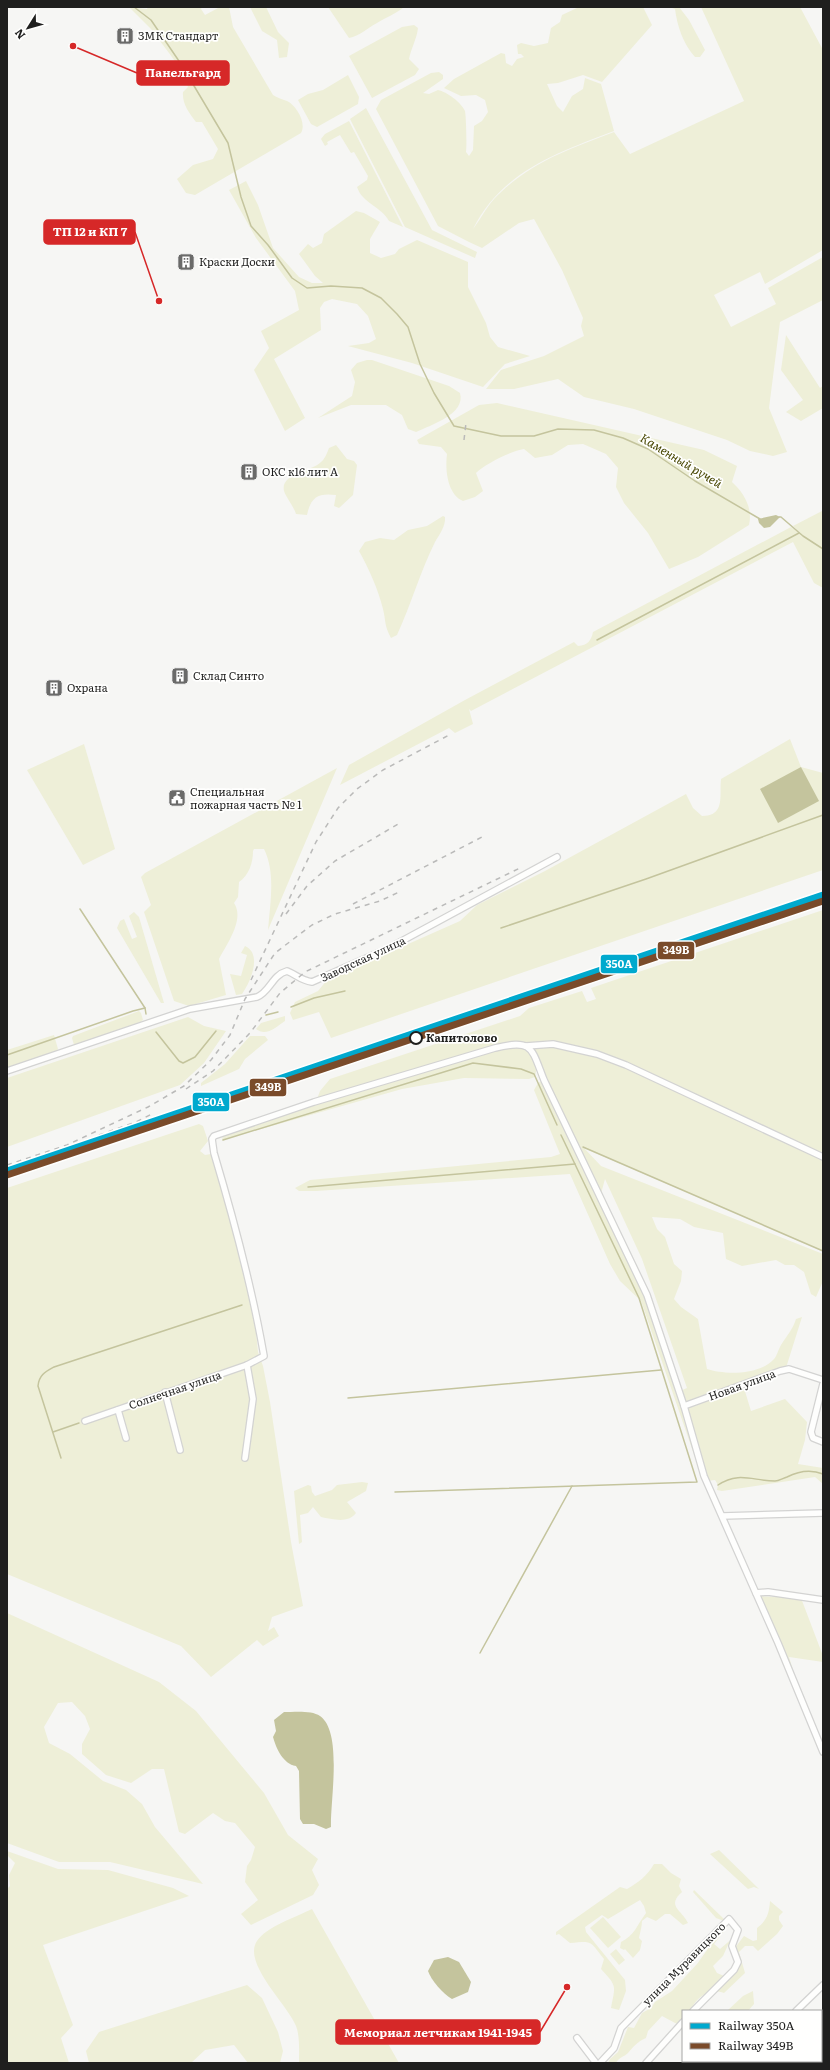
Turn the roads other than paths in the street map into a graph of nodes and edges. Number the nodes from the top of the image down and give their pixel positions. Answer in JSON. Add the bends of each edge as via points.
{"nodes":[{"id":1,"x":557,"y":857,"type":"dead end"},
{"id":2,"x":526,"y":1046,"type":"junction"},
{"id":3,"x":7,"y":1071,"type":"edge"},
{"id":4,"x":823,"y":1157,"type":"edge"},
{"id":5,"x":247,"y":1365,"type":"junction"},
{"id":6,"x":823,"y":1380,"type":"edge"},
{"id":7,"x":823,"y":1384,"type":"edge"},
{"id":8,"x":165,"y":1392,"type":"junction"},
{"id":9,"x":684,"y":1406,"type":"junction"},
{"id":10,"x":118,"y":1410,"type":"junction"},
{"id":11,"x":84,"y":1421,"type":"dead end"},
{"id":12,"x":126,"y":1438,"type":"dead end"},
{"id":13,"x":823,"y":1442,"type":"edge"},
{"id":14,"x":180,"y":1450,"type":"dead end"},
{"id":15,"x":245,"y":1458,"type":"dead end"},
{"id":16,"x":823,"y":1513,"type":"edge"},
{"id":17,"x":723,"y":1516,"type":"junction"},
{"id":18,"x":756,"y":1593,"type":"junction"},
{"id":19,"x":823,"y":1600,"type":"edge"},
{"id":20,"x":823,"y":1752,"type":"edge"},
{"id":21,"x":823,"y":1985,"type":"edge"},
{"id":22,"x":694,"y":2010,"type":"edge"},
{"id":23,"x":797,"y":2010,"type":"edge"},
{"id":24,"x":682,"y":2023,"type":"edge"},
{"id":25,"x":578,"y":2038,"type":"dead end"},
{"id":26,"x":596,"y":2063,"type":"edge"},
{"id":27,"x":600,"y":2063,"type":"edge"},
{"id":28,"x":646,"y":2063,"type":"edge"}],
"edges":[{"from":1,"to":3,"type":"street","name":"Заводская улица","via":[[388,949],[312,982],[302,980],[287,971],[281,973],[257,997],[190,1010]]},
{"from":2,"to":4,"type":"street","via":[[553,1044],[597,1054],[626,1065]]},
{"from":2,"to":5,"type":"street","name":"Солнечная улица","via":[[517,1044],[495,1048],[314,1102],[212,1137],[214,1153],[255,1303],[264,1356]]},
{"from":2,"to":9,"type":"street","via":[[534,1055],[647,1295]]},
{"from":5,"to":8,"type":"street","name":"Солнечная улица"},
{"from":5,"to":15,"type":"street","via":[[253,1399]]},
{"from":6,"to":9,"type":"street","name":"Новая улица","via":[[789,1369]]},
{"from":7,"to":13,"type":"street","via":[[811,1432],[813,1438]]},
{"from":8,"to":10,"type":"street","name":"Солнечная улица"},
{"from":8,"to":14,"type":"street"},
{"from":9,"to":17,"type":"street","via":[[704,1476]]},
{"from":10,"to":11,"type":"street","name":"Солнечная улица"},
{"from":10,"to":12,"type":"street"},
{"from":16,"to":17,"type":"street"},
{"from":17,"to":18,"type":"street"},
{"from":18,"to":19,"type":"street","via":[[768,1592]]},
{"from":18,"to":20,"type":"street"},
{"from":21,"to":23,"type":"street"},
{"from":22,"to":27,"type":"street","name":"улица Муравицкого","via":[[734,1970],[738,1962],[732,1946],[738,1930],[729,1919],[620,2028],[614,2048]]},
{"from":24,"to":28,"type":"street"},
{"from":25,"to":26,"type":"street"}]}
